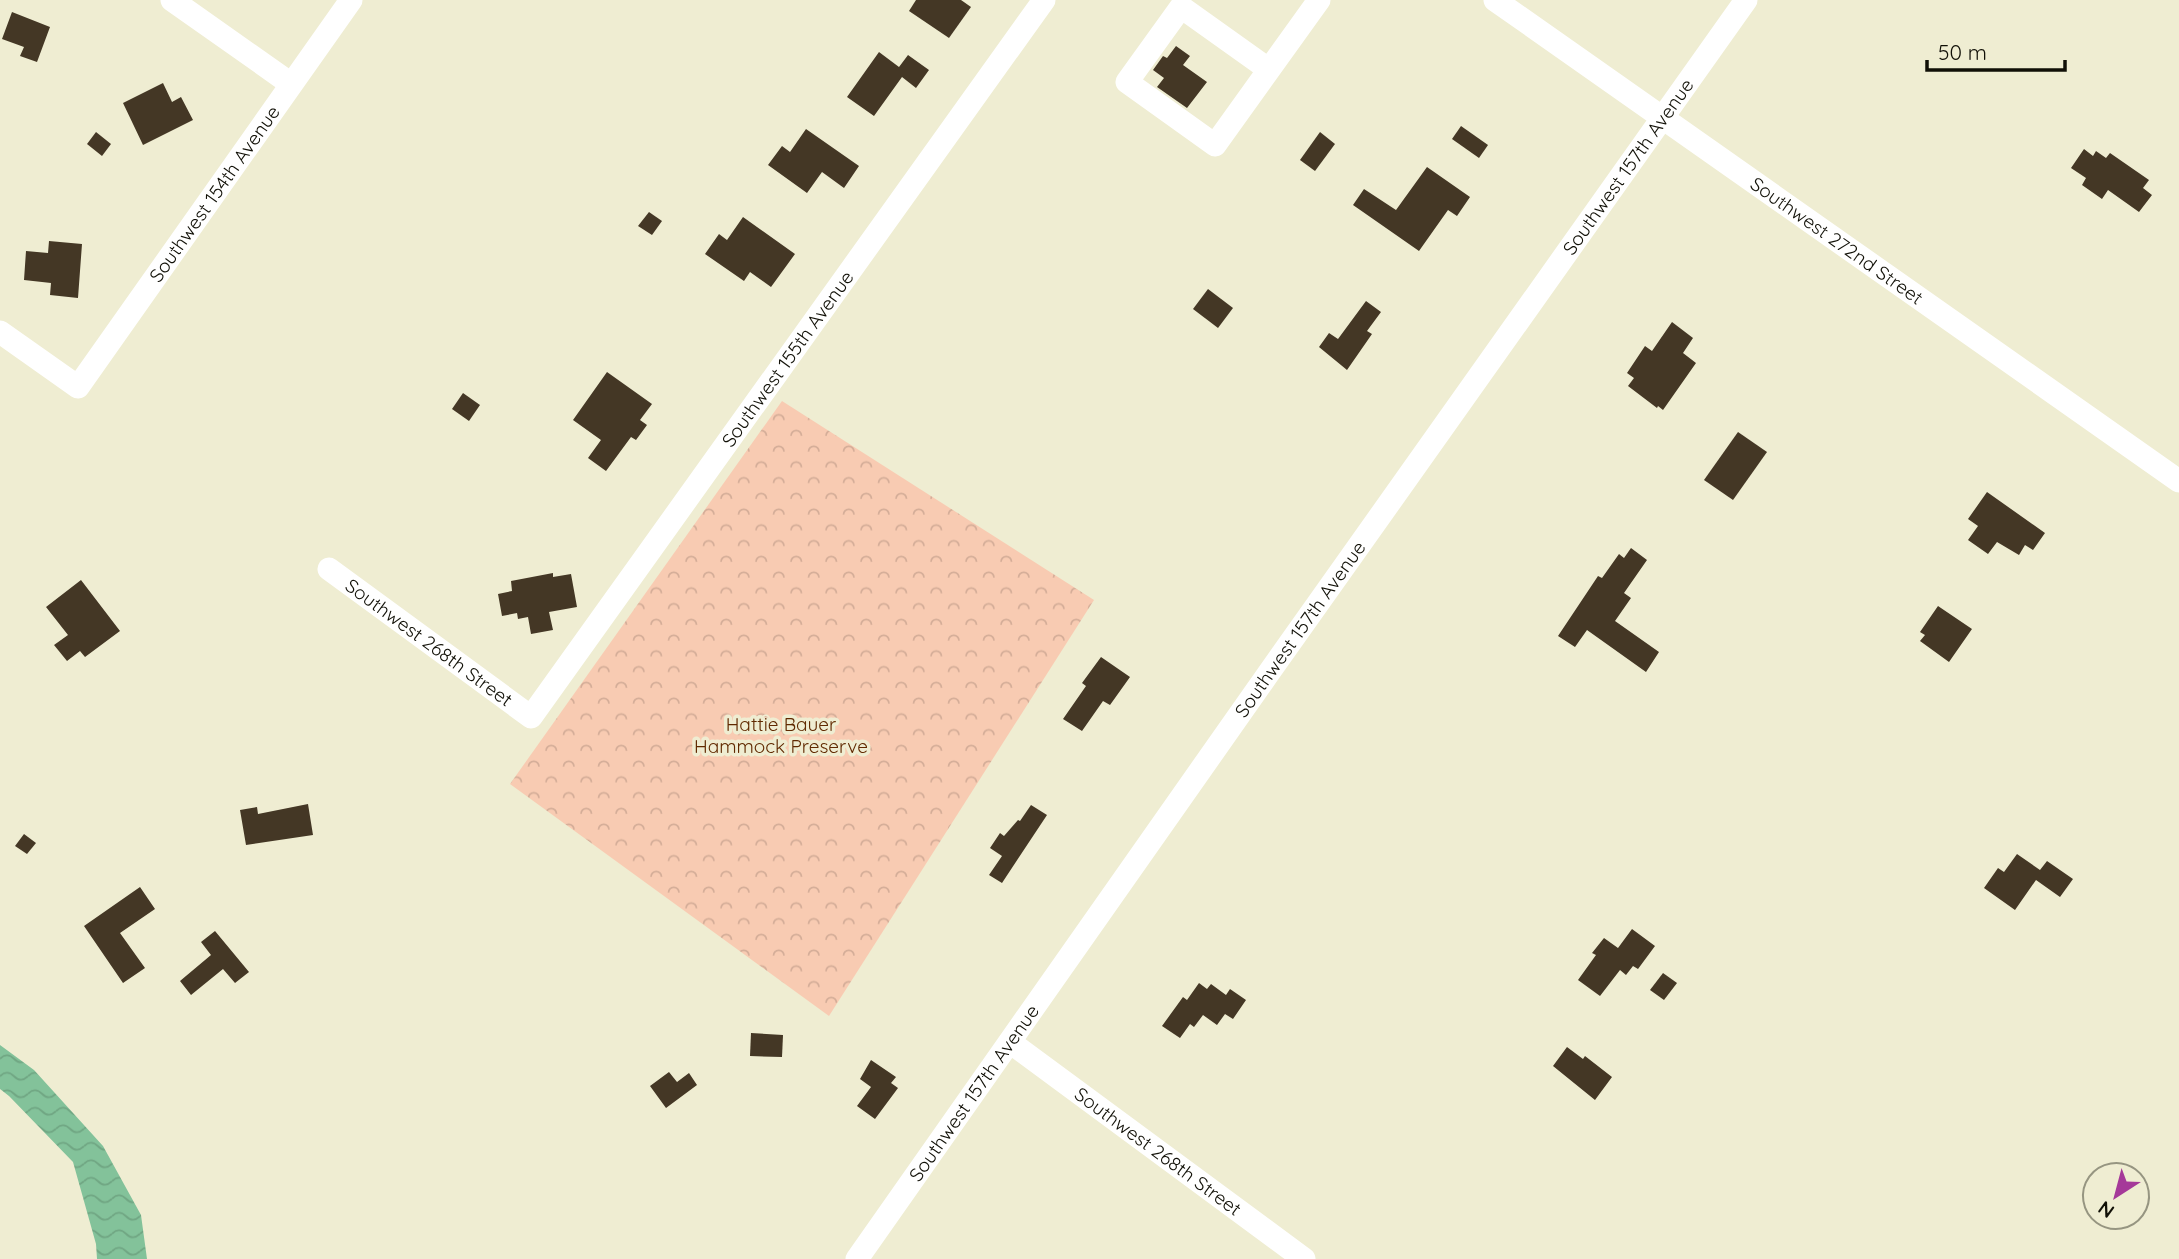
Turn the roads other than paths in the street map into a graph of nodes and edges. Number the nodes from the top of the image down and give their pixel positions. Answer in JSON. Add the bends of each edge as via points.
{"nodes":[{"id":1,"x":172,"y":0,"type":"edge"},
{"id":2,"x":351,"y":0,"type":"edge"},
{"id":3,"x":1044,"y":0,"type":"edge"},
{"id":4,"x":1319,"y":0,"type":"edge"},
{"id":5,"x":1495,"y":0,"type":"edge"},
{"id":6,"x":1746,"y":0,"type":"edge"},
{"id":7,"x":1268,"y":69,"type":"junction"},
{"id":8,"x":291,"y":84,"type":"junction"},
{"id":9,"x":1663,"y":119,"type":"junction"},
{"id":10,"x":0,"y":332,"type":"edge"},
{"id":11,"x":2179,"y":481,"type":"edge"},
{"id":12,"x":328,"y":569,"type":"dead end"},
{"id":13,"x":531,"y":717,"type":"joint"},
{"id":14,"x":1010,"y":1042,"type":"junction"},
{"id":15,"x":857,"y":1259,"type":"edge"},
{"id":16,"x":1304,"y":1259,"type":"edge"}],
"edges":[{"from":1,"to":8,"type":"street"},
{"from":2,"to":8,"type":"street","name":"Southwest 154th Avenue"},
{"from":3,"to":13,"type":"street","name":"Southwest 155th Avenue"},
{"from":4,"to":7,"type":"street"},
{"from":5,"to":9,"type":"street","name":"Southwest 272nd Street"},
{"from":6,"to":9,"type":"street","name":"Southwest 157th Avenue"},
{"from":7,"to":7,"type":"street","via":[[1214,145],[1127,82],[1181,7]]},
{"from":8,"to":10,"type":"street","name":"Southwest 154th Avenue","via":[[78,387]]},
{"from":9,"to":11,"type":"street","name":"Southwest 272nd Street"},
{"from":9,"to":14,"type":"street","name":"Southwest 157th Avenue"},
{"from":12,"to":13,"type":"street","name":"Southwest 268th Street"},
{"from":14,"to":15,"type":"street","name":"Southwest 157th Avenue"},
{"from":14,"to":16,"type":"street","name":"Southwest 268th Street"}]}
